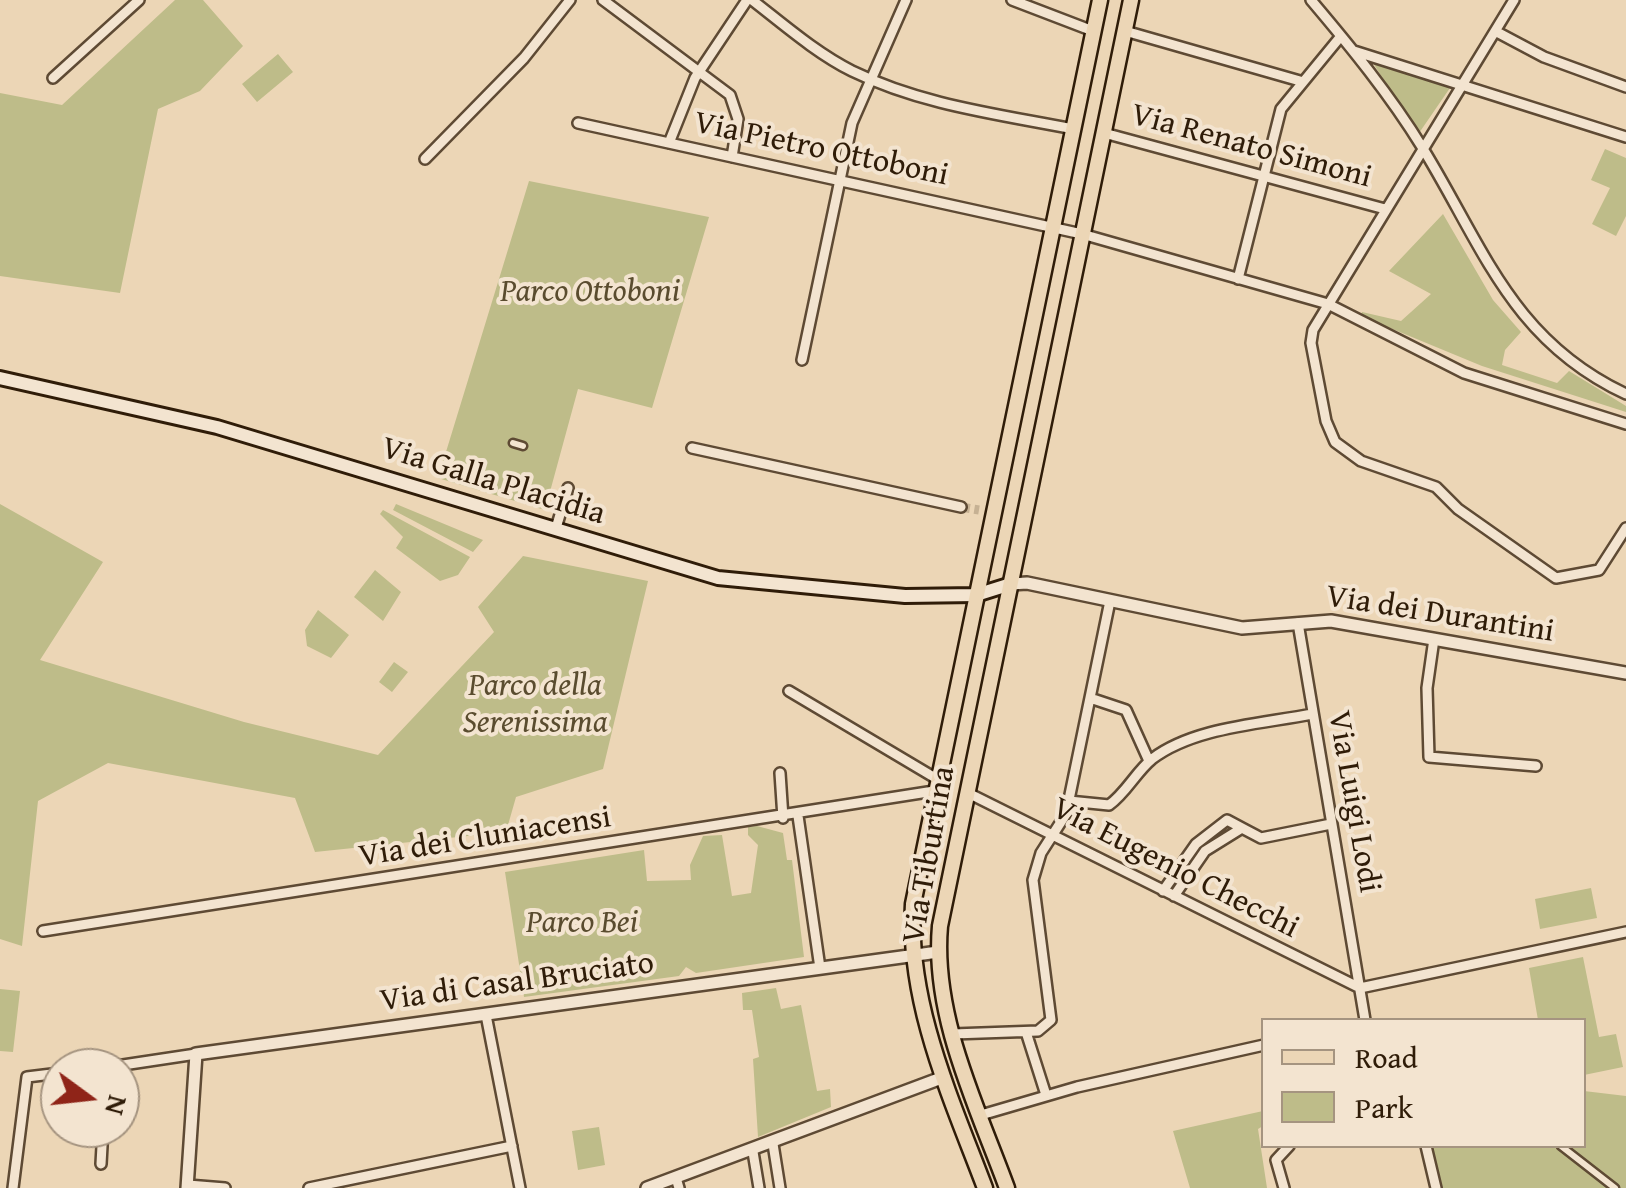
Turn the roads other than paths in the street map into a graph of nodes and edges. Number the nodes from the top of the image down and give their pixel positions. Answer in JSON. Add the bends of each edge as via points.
{"nodes":[{"id":1,"x":140,"y":0,"type":"edge"},
{"id":2,"x":570,"y":0,"type":"edge"},
{"id":3,"x":603,"y":0,"type":"edge"},
{"id":4,"x":750,"y":0,"type":"edge"},
{"id":5,"x":906,"y":0,"type":"edge"},
{"id":6,"x":1012,"y":0,"type":"edge"},
{"id":7,"x":1100,"y":0,"type":"edge"},
{"id":8,"x":1130,"y":0,"type":"edge"},
{"id":9,"x":1312,"y":0,"type":"edge"},
{"id":10,"x":1514,"y":0,"type":"edge"},
{"id":11,"x":1093,"y":31,"type":"junction"},
{"id":12,"x":1124,"y":31,"type":"junction"},
{"id":13,"x":1495,"y":31,"type":"junction"},
{"id":14,"x":1341,"y":36,"type":"junction"},
{"id":15,"x":1354,"y":51,"type":"junction"},
{"id":16,"x":699,"y":71,"type":"junction"},
{"id":17,"x":869,"y":77,"type":"junction"},
{"id":18,"x":53,"y":78,"type":"dead end"},
{"id":19,"x":1300,"y":81,"type":"junction"},
{"id":20,"x":1461,"y":85,"type":"junction"},
{"id":21,"x":1626,"y":87,"type":"edge"},
{"id":22,"x":578,"y":123,"type":"dead end"},
{"id":23,"x":1073,"y":128,"type":"junction"},
{"id":24,"x":1104,"y":133,"type":"junction"},
{"id":25,"x":1626,"y":137,"type":"edge"},
{"id":26,"x":669,"y":143,"type":"junction"},
{"id":27,"x":1422,"y":148,"type":"junction"},
{"id":28,"x":732,"y":157,"type":"junction"},
{"id":29,"x":425,"y":159,"type":"dead end"},
{"id":30,"x":1264,"y":176,"type":"junction"},
{"id":31,"x":839,"y":179,"type":"junction"},
{"id":32,"x":1385,"y":210,"type":"junction"},
{"id":33,"x":1052,"y":227,"type":"junction"},
{"id":34,"x":1082,"y":234,"type":"junction"},
{"id":35,"x":1238,"y":279,"type":"junction"},
{"id":36,"x":1328,"y":304,"type":"junction"},
{"id":37,"x":802,"y":360,"type":"dead end"},
{"id":38,"x":0,"y":378,"type":"edge"},
{"id":39,"x":1626,"y":394,"type":"edge"},
{"id":40,"x":1626,"y":424,"type":"edge"},
{"id":41,"x":513,"y":443,"type":"dead end"},
{"id":42,"x":523,"y":446,"type":"dead end"},
{"id":43,"x":692,"y":448,"type":"dead end"},
{"id":44,"x":568,"y":488,"type":"dead end"},
{"id":45,"x":961,"y":507,"type":"tunnel mouth"},
{"id":46,"x":556,"y":528,"type":"junction"},
{"id":47,"x":1626,"y":528,"type":"edge"},
{"id":48,"x":1011,"y":584,"type":"junction"},
{"id":49,"x":976,"y":595,"type":"junction"},
{"id":50,"x":1110,"y":601,"type":"junction"},
{"id":51,"x":1298,"y":624,"type":"junction"},
{"id":52,"x":1434,"y":639,"type":"junction"},
{"id":53,"x":1626,"y":673,"type":"edge"},
{"id":54,"x":789,"y":691,"type":"dead end"},
{"id":55,"x":1090,"y":698,"type":"junction"},
{"id":56,"x":1312,"y":714,"type":"junction"},
{"id":57,"x":1150,"y":761,"type":"junction"},
{"id":58,"x":1536,"y":766,"type":"dead end"},
{"id":59,"x":780,"y":773,"type":"dead end"},
{"id":60,"x":936,"y":785,"type":"junction"},
{"id":61,"x":968,"y":794,"type":"junction"},
{"id":62,"x":1069,"y":801,"type":"junction"},
{"id":63,"x":798,"y":816,"type":"junction"},
{"id":64,"x":783,"y":818,"type":"junction"},
{"id":65,"x":1331,"y":824,"type":"junction"},
{"id":66,"x":1242,"y":828,"type":"junction"},
{"id":67,"x":1054,"y":836,"type":"junction"},
{"id":68,"x":1163,"y":891,"type":"junction"},
{"id":69,"x":1174,"y":896,"type":"junction"},
{"id":70,"x":43,"y":931,"type":"dead end"},
{"id":71,"x":1626,"y":932,"type":"edge"},
{"id":72,"x":938,"y":952,"type":"junction"},
{"id":73,"x":914,"y":956,"type":"junction"},
{"id":74,"x":820,"y":968,"type":"junction"},
{"id":75,"x":1360,"y":988,"type":"junction"},
{"id":76,"x":946,"y":1007,"type":"junction"},
{"id":77,"x":924,"y":1012,"type":"junction"},
{"id":78,"x":486,"y":1015,"type":"junction"},
{"id":79,"x":1365,"y":1018,"type":"edge"},
{"id":80,"x":1026,"y":1032,"type":"junction"},
{"id":81,"x":953,"y":1034,"type":"junction"},
{"id":82,"x":1261,"y":1046,"type":"edge"},
{"id":83,"x":196,"y":1054,"type":"junction"},
{"id":84,"x":140,"y":1063,"type":"edge"},
{"id":85,"x":40,"y":1075,"type":"edge"},
{"id":86,"x":944,"y":1077,"type":"junction"},
{"id":87,"x":1046,"y":1095,"type":"junction"},
{"id":88,"x":980,"y":1115,"type":"junction"},
{"id":89,"x":774,"y":1144,"type":"junction"},
{"id":90,"x":512,"y":1146,"type":"junction"},
{"id":91,"x":102,"y":1148,"type":"edge"},
{"id":92,"x":1286,"y":1148,"type":"edge"},
{"id":93,"x":1426,"y":1148,"type":"edge"},
{"id":94,"x":1563,"y":1148,"type":"edge"},
{"id":95,"x":753,"y":1152,"type":"junction"},
{"id":96,"x":101,"y":1164,"type":"dead end"},
{"id":97,"x":678,"y":1183,"type":"edge"},
{"id":98,"x":188,"y":1187,"type":"edge"},
{"id":99,"x":980,"y":1187,"type":"edge"},
{"id":100,"x":13,"y":1188,"type":"edge"},
{"id":101,"x":224,"y":1188,"type":"edge"},
{"id":102,"x":309,"y":1188,"type":"edge"},
{"id":103,"x":520,"y":1188,"type":"edge"},
{"id":104,"x":647,"y":1188,"type":"edge"},
{"id":105,"x":759,"y":1188,"type":"edge"},
{"id":106,"x":780,"y":1188,"type":"edge"},
{"id":107,"x":1007,"y":1188,"type":"edge"},
{"id":108,"x":1284,"y":1188,"type":"edge"},
{"id":109,"x":1436,"y":1188,"type":"edge"},
{"id":110,"x":1615,"y":1188,"type":"edge"}],
"edges":[{"from":1,"to":18,"type":"street"},
{"from":2,"to":29,"type":"street","via":[[524,58]]},
{"from":3,"to":16,"type":"street"},
{"from":4,"to":16,"type":"street"},
{"from":4,"to":17,"type":"street"},
{"from":5,"to":17,"type":"street"},
{"from":6,"to":11,"type":"street"},
{"from":7,"to":11,"type":"main road","name":"Via Tiburtina"},
{"from":8,"to":12,"type":"main road","name":"Via Tiburtina"},
{"from":9,"to":14,"type":"street"},
{"from":10,"to":13,"type":"street"},
{"from":11,"to":23,"type":"main road","name":"Via Tiburtina"},
{"from":12,"to":19,"type":"street"},
{"from":12,"to":24,"type":"main road","name":"Via Tiburtina"},
{"from":13,"to":20,"type":"street"},
{"from":13,"to":21,"type":"street"},
{"from":14,"to":15,"type":"street"},
{"from":14,"to":19,"type":"street"},
{"from":15,"to":20,"type":"street"},
{"from":15,"to":27,"type":"street"},
{"from":16,"to":26,"type":"street"},
{"from":16,"to":28,"type":"street","via":[[734,103]]},
{"from":17,"to":23,"type":"street","via":[[947,106]]},
{"from":17,"to":31,"type":"street"},
{"from":19,"to":30,"type":"street","via":[[1281,109]]},
{"from":20,"to":25,"type":"street"},
{"from":20,"to":27,"type":"street"},
{"from":22,"to":26,"type":"street","name":"Via Pietro Ottoboni"},
{"from":23,"to":33,"type":"main road","name":"Via Tiburtina"},
{"from":24,"to":30,"type":"street","name":"Via Renato Simoni"},
{"from":24,"to":34,"type":"main road","name":"Via Tiburtina"},
{"from":26,"to":28,"type":"street","name":"Via Pietro Ottoboni"},
{"from":27,"to":32,"type":"street"},
{"from":27,"to":39,"type":"street","via":[[1509,301],[1560,354]]},
{"from":28,"to":31,"type":"street","name":"Via Pietro Ottoboni"},
{"from":30,"to":32,"type":"street","name":"Via Renato Simoni"},
{"from":30,"to":35,"type":"street"},
{"from":31,"to":33,"type":"street","name":"Via Pietro Ottoboni"},
{"from":31,"to":37,"type":"street"},
{"from":32,"to":36,"type":"street"},
{"from":33,"to":34,"type":"street"},
{"from":33,"to":49,"type":"main road","name":"Via Tiburtina","via":[[987,512]]},
{"from":34,"to":35,"type":"street"},
{"from":34,"to":48,"type":"main road","name":"Via Tiburtina"},
{"from":35,"to":36,"type":"street"},
{"from":36,"to":40,"type":"street","via":[[1472,376]]},
{"from":36,"to":47,"type":"street","via":[[1310,343],[1335,442],[1361,461],[1436,487],[1458,510],[1556,578],[1600,570]]},
{"from":38,"to":46,"type":"main road","name":"Via Galla Placidia","via":[[202,423]]},
{"from":41,"to":42,"type":"street"},
{"from":43,"to":45,"type":"street"},
{"from":44,"to":46,"type":"street"},
{"from":46,"to":49,"type":"main road","name":"Via Galla Placidia","via":[[738,582],[863,594]]},
{"from":48,"to":49,"type":"main road"},
{"from":48,"to":50,"type":"street","name":"Via dei Durantini"},
{"from":48,"to":61,"type":"main road","name":"Via Tiburtina"},
{"from":49,"to":60,"type":"main road","name":"Via Tiburtina"},
{"from":50,"to":51,"type":"street","name":"Via dei Durantini","via":[[1242,628]]},
{"from":50,"to":55,"type":"street"},
{"from":51,"to":52,"type":"street","name":"Via dei Durantini","via":[[1335,622]]},
{"from":51,"to":56,"type":"street","name":"Via Luigi Lodi"},
{"from":52,"to":53,"type":"street","name":"Via dei Durantini"},
{"from":52,"to":58,"type":"street","via":[[1429,757]]},
{"from":54,"to":60,"type":"street"},
{"from":55,"to":57,"type":"street","via":[[1126,710]]},
{"from":55,"to":62,"type":"street"},
{"from":56,"to":57,"type":"street","via":[[1212,734]]},
{"from":56,"to":65,"type":"street","name":"Via Luigi Lodi"},
{"from":57,"to":62,"type":"street","via":[[1109,805]]},
{"from":59,"to":64,"type":"street"},
{"from":60,"to":63,"type":"street","name":"Via dei Cluniacensi"},
{"from":60,"to":73,"type":"main road","name":"Via Tiburtina","via":[[914,893]]},
{"from":61,"to":67,"type":"street","name":"Via Eugenio Checchi"},
{"from":61,"to":72,"type":"main road","name":"Via Tiburtina"},
{"from":62,"to":67,"type":"street"},
{"from":63,"to":64,"type":"street","name":"Via dei Cluniacensi"},
{"from":63,"to":74,"type":"street"},
{"from":64,"to":70,"type":"street","name":"Via dei Cluniacensi"},
{"from":65,"to":66,"type":"street","via":[[1260,838]]},
{"from":65,"to":75,"type":"street","name":"Via Luigi Lodi"},
{"from":66,"to":68,"type":"street","via":[[1228,820],[1207,833]]},
{"from":66,"to":69,"type":"street","via":[[1201,855]]},
{"from":67,"to":68,"type":"street","name":"Via Eugenio Checchi"},
{"from":67,"to":80,"type":"street","via":[[1039,856],[1033,888],[1051,1020]]},
{"from":68,"to":69,"type":"street","name":"Via Eugenio Checchi"},
{"from":69,"to":75,"type":"street","name":"Via Eugenio Checchi"},
{"from":71,"to":75,"type":"street"},
{"from":72,"to":73,"type":"street","name":"Via di Casal Bruciato"},
{"from":72,"to":76,"type":"main road","name":"Via Tiburtina"},
{"from":73,"to":74,"type":"street","name":"Via di Casal Bruciato"},
{"from":73,"to":77,"type":"main road","name":"Via Tiburtina"},
{"from":74,"to":78,"type":"street","name":"Via di Casal Bruciato"},
{"from":75,"to":79,"type":"street","name":"Via Luigi Lodi"},
{"from":76,"to":77,"type":"street"},
{"from":76,"to":81,"type":"main road","name":"Via Tiburtina"},
{"from":77,"to":86,"type":"main road","name":"Via Tiburtina"},
{"from":78,"to":83,"type":"street","name":"Via di Casal Bruciato"},
{"from":78,"to":90,"type":"street"},
{"from":80,"to":81,"type":"street"},
{"from":80,"to":87,"type":"street"},
{"from":81,"to":88,"type":"main road","name":"Via Tiburtina"},
{"from":82,"to":87,"type":"street"},
{"from":83,"to":84,"type":"street","name":"Via di Casal Bruciato"},
{"from":83,"to":98,"type":"street"},
{"from":85,"to":100,"type":"street","via":[[27,1077]]},
{"from":86,"to":89,"type":"street"},
{"from":86,"to":99,"type":"main road","name":"Via Tiburtina"},
{"from":87,"to":88,"type":"street"},
{"from":88,"to":107,"type":"main road","name":"Via Tiburtina"},
{"from":89,"to":95,"type":"street"},
{"from":89,"to":106,"type":"street"},
{"from":90,"to":102,"type":"street"},
{"from":90,"to":103,"type":"street"},
{"from":91,"to":96,"type":"street"},
{"from":92,"to":108,"type":"street","via":[[1276,1160]]},
{"from":93,"to":109,"type":"street"},
{"from":94,"to":110,"type":"street"},
{"from":95,"to":97,"type":"street"},
{"from":95,"to":105,"type":"street"},
{"from":97,"to":104,"type":"street"},
{"from":98,"to":101,"type":"street"}]}
